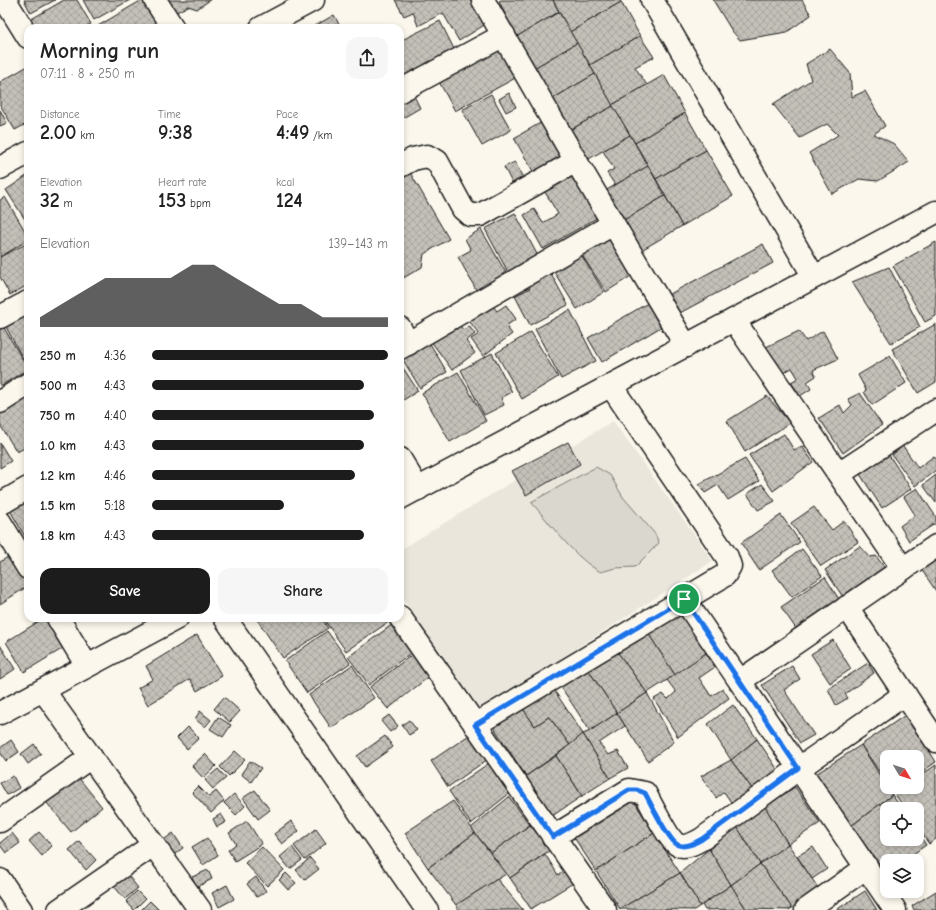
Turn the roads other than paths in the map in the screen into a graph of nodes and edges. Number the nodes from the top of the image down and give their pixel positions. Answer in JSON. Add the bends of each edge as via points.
{"nodes":[{"id":1,"x":155,"y":0,"type":"edge"},
{"id":2,"x":313,"y":0,"type":"edge"},
{"id":3,"x":483,"y":0,"type":"edge"},
{"id":4,"x":652,"y":0,"type":"edge"},
{"id":5,"x":6,"y":10,"type":"edge"},
{"id":6,"x":170,"y":24,"type":"edge"},
{"id":7,"x":268,"y":24,"type":"edge"},
{"id":8,"x":24,"y":33,"type":"edge"},
{"id":9,"x":504,"y":35,"type":"junction"},
{"id":10,"x":404,"y":89,"type":"edge"},
{"id":11,"x":24,"y":155,"type":"edge"},
{"id":12,"x":576,"y":161,"type":"junction"},
{"id":13,"x":404,"y":164,"type":"edge"},
{"id":14,"x":0,"y":168,"type":"edge"},
{"id":15,"x":936,"y":212,"type":"edge"},
{"id":16,"x":613,"y":224,"type":"junction"},
{"id":17,"x":814,"y":277,"type":"junction"},
{"id":18,"x":24,"y":304,"type":"edge"},
{"id":19,"x":0,"y":317,"type":"edge"},
{"id":20,"x":734,"y":320,"type":"junction"},
{"id":21,"x":404,"y":339,"type":"edge"},
{"id":22,"x":686,"y":346,"type":"junction"},
{"id":23,"x":611,"y":386,"type":"junction"},
{"id":24,"x":24,"y":387,"type":"edge"},
{"id":25,"x":0,"y":402,"type":"edge"},
{"id":26,"x":936,"y":410,"type":"edge"},
{"id":27,"x":839,"y":474,"type":"junction"},
{"id":28,"x":404,"y":475,"type":"edge"},
{"id":29,"x":24,"y":490,"type":"edge"},
{"id":30,"x":409,"y":494,"type":"edge"},
{"id":31,"x":0,"y":504,"type":"edge"},
{"id":32,"x":0,"y":522,"type":"edge"},
{"id":33,"x":936,"y":546,"type":"edge"},
{"id":34,"x":24,"y":560,"type":"edge"},
{"id":35,"x":903,"y":569,"type":"junction"},
{"id":36,"x":684,"y":599,"type":"junction"},
{"id":37,"x":847,"y":607,"type":"junction"},
{"id":38,"x":60,"y":622,"type":"edge"},
{"id":39,"x":170,"y":622,"type":"edge"},
{"id":40,"x":228,"y":622,"type":"edge"},
{"id":41,"x":403,"y":622,"type":"edge"},
{"id":42,"x":87,"y":666,"type":"junction"},
{"id":43,"x":740,"y":681,"type":"junction"},
{"id":44,"x":43,"y":690,"type":"junction"},
{"id":45,"x":905,"y":694,"type":"junction"},
{"id":46,"x":0,"y":713,"type":"edge"},
{"id":47,"x":475,"y":725,"type":"junction"},
{"id":48,"x":936,"y":741,"type":"edge"},
{"id":49,"x":91,"y":758,"type":"junction"},
{"id":50,"x":798,"y":768,"type":"junction"},
{"id":51,"x":0,"y":821,"type":"edge"},
{"id":52,"x":553,"y":837,"type":"junction"},
{"id":53,"x":153,"y":846,"type":"junction"},
{"id":54,"x":867,"y":867,"type":"junction"},
{"id":55,"x":0,"y":880,"type":"edge"},
{"id":56,"x":21,"y":910,"type":"edge"},
{"id":57,"x":58,"y":910,"type":"edge"},
{"id":58,"x":200,"y":910,"type":"edge"},
{"id":59,"x":427,"y":910,"type":"edge"},
{"id":60,"x":605,"y":910,"type":"edge"},
{"id":61,"x":806,"y":910,"type":"edge"},
{"id":62,"x":895,"y":910,"type":"edge"}],
"edges":[{"from":1,"to":6,"type":"street"},
{"from":2,"to":7,"type":"street"},
{"from":3,"to":9,"type":"street"},
{"from":4,"to":17,"type":"street"},
{"from":5,"to":8,"type":"street"},
{"from":9,"to":10,"type":"street"},
{"from":9,"to":12,"type":"street"},
{"from":11,"to":14,"type":"street"},
{"from":12,"to":13,"type":"street","via":[[480,215],[470,215],[463,209],[437,161],[427,156]]},
{"from":12,"to":16,"type":"street"},
{"from":15,"to":17,"type":"street"},
{"from":16,"to":21,"type":"street"},
{"from":16,"to":22,"type":"street"},
{"from":17,"to":20,"type":"street"},
{"from":18,"to":19,"type":"street"},
{"from":20,"to":22,"type":"street"},
{"from":20,"to":27,"type":"street"},
{"from":22,"to":23,"type":"street"},
{"from":23,"to":30,"type":"street"},
{"from":23,"to":36,"type":"street","via":[[727,557],[730,566],[725,575]]},
{"from":24,"to":25,"type":"street"},
{"from":26,"to":27,"type":"street"},
{"from":27,"to":35,"type":"street"},
{"from":28,"to":30,"type":"street"},
{"from":29,"to":31,"type":"street"},
{"from":32,"to":34,"type":"street"},
{"from":33,"to":35,"type":"street"},
{"from":35,"to":37,"type":"street"},
{"from":36,"to":43,"type":"street"},
{"from":36,"to":47,"type":"street"},
{"from":37,"to":43,"type":"street"},
{"from":37,"to":45,"type":"street"},
{"from":38,"to":42,"type":"street"},
{"from":39,"to":42,"type":"street"},
{"from":40,"to":59,"type":"street"},
{"from":41,"to":47,"type":"street"},
{"from":42,"to":44,"type":"street"},
{"from":43,"to":50,"type":"street"},
{"from":44,"to":46,"type":"street"},
{"from":44,"to":49,"type":"street"},
{"from":45,"to":48,"type":"street"},
{"from":45,"to":50,"type":"street"},
{"from":47,"to":52,"type":"street"},
{"from":49,"to":51,"type":"street"},
{"from":49,"to":53,"type":"street"},
{"from":50,"to":52,"type":"street","via":[[702,839],[690,845],[679,846],[672,840],[645,793],[637,790],[629,790]]},
{"from":50,"to":54,"type":"street"},
{"from":52,"to":60,"type":"street"},
{"from":53,"to":57,"type":"street"},
{"from":53,"to":58,"type":"street"},
{"from":54,"to":61,"type":"street"},
{"from":54,"to":62,"type":"street"},
{"from":55,"to":56,"type":"street"}]}
